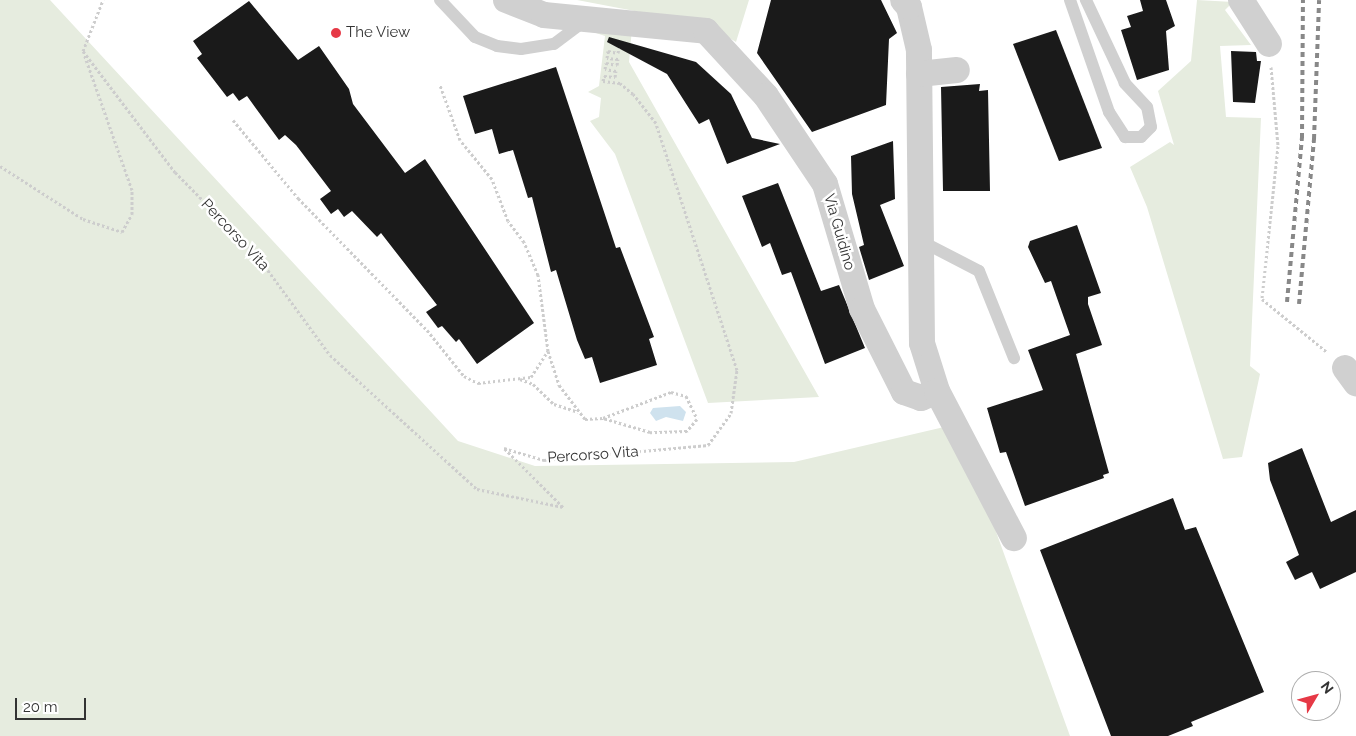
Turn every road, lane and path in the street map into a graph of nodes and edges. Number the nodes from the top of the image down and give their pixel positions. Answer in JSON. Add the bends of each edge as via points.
{"nodes":[{"id":1,"x":103,"y":0,"type":"edge"},
{"id":2,"x":440,"y":0,"type":"edge"},
{"id":3,"x":506,"y":0,"type":"edge"},
{"id":4,"x":903,"y":0,"type":"edge"},
{"id":5,"x":1070,"y":0,"type":"edge"},
{"id":6,"x":1086,"y":0,"type":"edge"},
{"id":7,"x":1241,"y":0,"type":"edge"},
{"id":8,"x":590,"y":17,"type":"junction"},
{"id":9,"x":1269,"y":44,"type":"joint"},
{"id":10,"x":609,"y":45,"type":"dead end"},
{"id":11,"x":83,"y":51,"type":"junction"},
{"id":12,"x":957,"y":70,"type":"dead end"},
{"id":13,"x":919,"y":74,"type":"junction"},
{"id":14,"x":440,"y":85,"type":"dead end"},
{"id":15,"x":233,"y":120,"type":"dead end"},
{"id":16,"x":0,"y":166,"type":"edge"},
{"id":17,"x":921,"y":241,"type":"junction"},
{"id":18,"x":548,"y":351,"type":"junction"},
{"id":19,"x":1014,"y":358,"type":"dead end"},
{"id":20,"x":1351,"y":376,"type":"edge"},
{"id":21,"x":519,"y":379,"type":"junction"},
{"id":22,"x":937,"y":391,"type":"junction"},
{"id":23,"x":579,"y":412,"type":"junction"},
{"id":24,"x":603,"y":418,"type":"junction"},
{"id":25,"x":1014,"y":538,"type":"dead end"}],
"edges":[{"from":1,"to":11,"type":"path"},
{"from":2,"to":8,"type":"lane","via":[[475,37],[496,46],[521,49],[554,44]]},
{"from":3,"to":8,"type":"street","name":"Via Guidino","via":[[544,15]]},
{"from":4,"to":13,"type":"street","via":[[909,7],[917,42]]},
{"from":5,"to":6,"type":"lane","via":[[1109,112],[1126,137],[1141,137],[1151,127],[1147,108],[1125,83]]},
{"from":7,"to":9,"type":"street"},
{"from":8,"to":22,"type":"street","name":"Via Guidino","via":[[706,31],[720,46],[766,96],[825,184],[862,309],[904,392],[921,398]]},
{"from":9,"to":20,"type":"path","via":[[1278,146],[1262,299]]},
{"from":10,"to":11,"type":"path","name":"Percorso Vita","via":[[619,47],[618,53],[608,51],[607,58],[618,59],[617,65],[606,64],[605,69],[616,71],[615,77],[604,76],[603,81],[620,83],[634,94],[656,123],[737,370],[731,413],[708,445],[544,460],[504,448],[563,507],[477,489],[330,355],[256,254],[175,172]]},
{"from":11,"to":16,"type":"path","via":[[132,190],[132,214],[122,232],[83,219]]},
{"from":12,"to":13,"type":"street"},
{"from":13,"to":17,"type":"street"},
{"from":14,"to":18,"type":"path","via":[[460,140],[492,179],[508,221],[524,242],[538,275]]},
{"from":15,"to":21,"type":"path","via":[[298,198],[427,330],[464,376],[478,383]]},
{"from":17,"to":19,"type":"lane","via":[[979,271]]},
{"from":17,"to":22,"type":"street","via":[[922,344]]},
{"from":18,"to":21,"type":"path","via":[[539,371]]},
{"from":18,"to":23,"type":"path","via":[[559,385]]},
{"from":21,"to":23,"type":"path","via":[[532,384],[554,404]]},
{"from":22,"to":25,"type":"street"},
{"from":23,"to":24,"type":"path","via":[[591,421]]},
{"from":24,"to":24,"type":"path","via":[[671,392],[686,396],[697,419],[691,430],[650,432]]}]}
